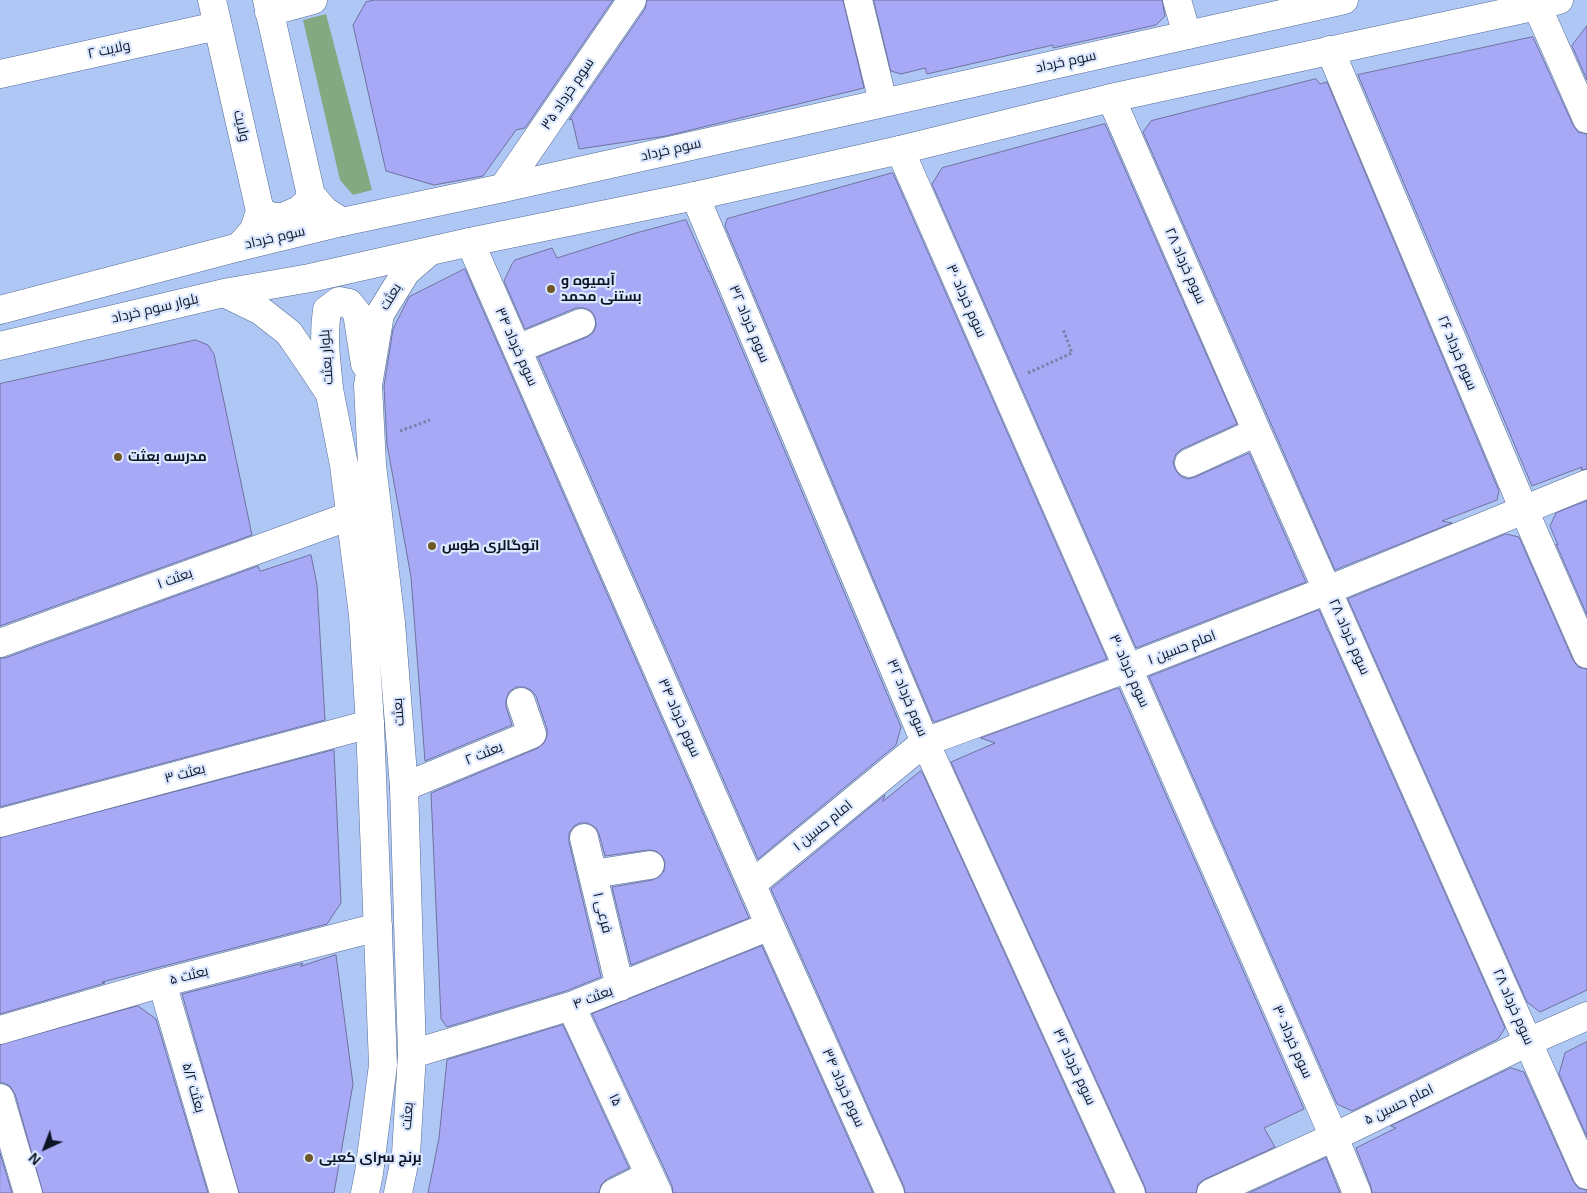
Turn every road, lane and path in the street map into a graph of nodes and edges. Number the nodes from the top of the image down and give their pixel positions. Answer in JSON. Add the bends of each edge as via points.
{"nodes":[{"id":1,"x":314,"y":0,"type":"edge"},
{"id":2,"x":632,"y":0,"type":"edge"},
{"id":3,"x":858,"y":0,"type":"edge"},
{"id":4,"x":1177,"y":0,"type":"edge"},
{"id":5,"x":1344,"y":0,"type":"edge"},
{"id":6,"x":1550,"y":2,"type":"edge"},
{"id":7,"x":1308,"y":4,"type":"edge"},
{"id":8,"x":268,"y":6,"type":"edge"},
{"id":9,"x":215,"y":13,"type":"edge"},
{"id":10,"x":1187,"y":35,"type":"junction"},
{"id":11,"x":1330,"y":50,"type":"junction"},
{"id":12,"x":0,"y":74,"type":"edge"},
{"id":13,"x":1111,"y":98,"type":"junction"},
{"id":14,"x":883,"y":102,"type":"junction"},
{"id":15,"x":1587,"y":119,"type":"edge"},
{"id":16,"x":900,"y":150,"type":"junction"},
{"id":17,"x":503,"y":188,"type":"junction"},
{"id":18,"x":311,"y":195,"type":"junction"},
{"id":19,"x":695,"y":196,"type":"junction"},
{"id":20,"x":260,"y":211,"type":"junction"},
{"id":21,"x":342,"y":222,"type":"junction"},
{"id":22,"x":470,"y":242,"type":"junction"},
{"id":23,"x":239,"y":247,"type":"junction"},
{"id":24,"x":431,"y":250,"type":"junction"},
{"id":25,"x":224,"y":293,"type":"junction"},
{"id":26,"x":0,"y":310,"type":"edge"},
{"id":27,"x":581,"y":323,"type":"dead end"},
{"id":28,"x":1063,"y":329,"type":"dead end"},
{"id":29,"x":0,"y":346,"type":"edge"},
{"id":30,"x":517,"y":349,"type":"junction"},
{"id":31,"x":1003,"y":384,"type":"junction"},
{"id":32,"x":368,"y":385,"type":"junction"},
{"id":33,"x":330,"y":394,"type":"junction"},
{"id":34,"x":1257,"y":432,"type":"junction"},
{"id":35,"x":1189,"y":463,"type":"dead end"},
{"id":36,"x":1587,"y":484,"type":"edge"},
{"id":37,"x":1524,"y":510,"type":"junction"},
{"id":38,"x":350,"y":516,"type":"junction"},
{"id":39,"x":1328,"y":590,"type":"junction"},
{"id":40,"x":0,"y":643,"type":"edge"},
{"id":41,"x":1587,"y":654,"type":"edge"},
{"id":42,"x":1128,"y":668,"type":"junction"},
{"id":43,"x":521,"y":702,"type":"dead end"},
{"id":44,"x":370,"y":724,"type":"junction"},
{"id":45,"x":925,"y":742,"type":"junction"},
{"id":46,"x":404,"y":787,"type":"junction"},
{"id":47,"x":0,"y":824,"type":"edge"},
{"id":48,"x":584,"y":838,"type":"dead end"},
{"id":49,"x":650,"y":865,"type":"dead end"},
{"id":50,"x":593,"y":874,"type":"junction"},
{"id":51,"x":752,"y":884,"type":"junction"},
{"id":52,"x":770,"y":926,"type":"junction"},
{"id":53,"x":378,"y":927,"type":"junction"},
{"id":54,"x":162,"y":983,"type":"junction"},
{"id":55,"x":620,"y":987,"type":"junction"},
{"id":56,"x":571,"y":1006,"type":"junction"},
{"id":57,"x":1587,"y":1016,"type":"edge"},
{"id":58,"x":0,"y":1030,"type":"edge"},
{"id":59,"x":1528,"y":1042,"type":"junction"},
{"id":60,"x":412,"y":1054,"type":"junction"},
{"id":61,"x":0,"y":1098,"type":"edge"},
{"id":62,"x":1334,"y":1137,"type":"junction"},
{"id":63,"x":1587,"y":1175,"type":"edge"},
{"id":64,"x":654,"y":1184,"type":"edge"},
{"id":65,"x":28,"y":1193,"type":"edge"},
{"id":66,"x":224,"y":1193,"type":"edge"},
{"id":67,"x":365,"y":1193,"type":"edge"},
{"id":68,"x":398,"y":1193,"type":"edge"},
{"id":69,"x":614,"y":1193,"type":"edge"},
{"id":70,"x":890,"y":1193,"type":"edge"},
{"id":71,"x":1131,"y":1193,"type":"edge"},
{"id":72,"x":1211,"y":1193,"type":"edge"},
{"id":73,"x":1357,"y":1193,"type":"edge"}],
"edges":[{"from":1,"to":8,"type":"street"},
{"from":2,"to":17,"type":"street","name":"سوم خرداد ۳۵"},
{"from":3,"to":14,"type":"street"},
{"from":4,"to":10,"type":"street"},
{"from":5,"to":7,"type":"street","name":"سوم خرداد"},
{"from":6,"to":11,"type":"street"},
{"from":6,"to":15,"type":"street"},
{"from":7,"to":10,"type":"street","name":"سوم خرداد"},
{"from":8,"to":18,"type":"street"},
{"from":9,"to":12,"type":"street","name":"ولایت ۲"},
{"from":9,"to":20,"type":"street","name":"ولایت"},
{"from":10,"to":14,"type":"street","name":"سوم خرداد"},
{"from":11,"to":13,"type":"street"},
{"from":11,"to":37,"type":"street","name":"سوم خرداد ۲۶"},
{"from":13,"to":16,"type":"street"},
{"from":13,"to":34,"type":"street","name":"سوم خرداد ۲۸"},
{"from":14,"to":17,"type":"street","name":"سوم خرداد"},
{"from":16,"to":19,"type":"street"},
{"from":16,"to":31,"type":"street","name":"سوم خرداد ۳۰"},
{"from":17,"to":21,"type":"street","name":"سوم خرداد"},
{"from":18,"to":20,"type":"street","via":[[299,210],[283,217],[272,218]]},
{"from":18,"to":21,"type":"street","via":[[325,211]]},
{"from":19,"to":22,"type":"street"},
{"from":19,"to":45,"type":"street","name":"سوم خرداد ۳۲"},
{"from":20,"to":23,"type":"street","via":[[254,230]]},
{"from":21,"to":23,"type":"street","name":"سوم خرداد"},
{"from":22,"to":24,"type":"street"},
{"from":22,"to":30,"type":"street","name":"سوم خرداد ۳۴"},
{"from":23,"to":26,"type":"street","name":"سوم خرداد"},
{"from":24,"to":25,"type":"street","name":"بلوار سوم خرداد","via":[[310,278]]},
{"from":24,"to":32,"type":"street","name":"بعثت","via":[[406,272],[380,314]]},
{"from":25,"to":29,"type":"street","name":"بلوار سوم خرداد"},
{"from":25,"to":33,"type":"street","via":[[262,311],[289,333]]},
{"from":27,"to":30,"type":"street"},
{"from":28,"to":31,"type":"path","via":[[1072,353]]},
{"from":30,"to":51,"type":"street","name":"سوم خرداد ۳۴"},
{"from":31,"to":42,"type":"street","name":"سوم خرداد ۳۰"},
{"from":32,"to":33,"type":"street","name":"بلوار بعثت","via":[[356,313],[349,303],[339,301],[327,310],[325,323]]},
{"from":32,"to":46,"type":"street","name":"بعثت","via":[[372,465],[391,623]]},
{"from":33,"to":38,"type":"street"},
{"from":34,"to":35,"type":"street"},
{"from":34,"to":39,"type":"street","name":"سوم خرداد ۲۸"},
{"from":36,"to":37,"type":"street","name":"امام حسین ۱"},
{"from":37,"to":39,"type":"street","name":"امام حسین ۱"},
{"from":37,"to":41,"type":"street","name":"سوم خرداد ۲۶"},
{"from":38,"to":40,"type":"street","name":"بعثت ۱"},
{"from":38,"to":44,"type":"street","via":[[363,615]]},
{"from":39,"to":42,"type":"street","name":"امام حسین ۱"},
{"from":39,"to":59,"type":"street","name":"سوم خرداد ۲۸"},
{"from":42,"to":45,"type":"street","name":"امام حسین ۱"},
{"from":42,"to":62,"type":"street","name":"سوم خرداد ۳۰"},
{"from":43,"to":46,"type":"street","name":"بعثت ۲","via":[[532,734]]},
{"from":44,"to":47,"type":"street","name":"بعثت ۳"},
{"from":44,"to":53,"type":"street"},
{"from":45,"to":51,"type":"street","name":"امام حسین ۱"},
{"from":45,"to":71,"type":"street","name":"سوم خرداد ۳۲"},
{"from":46,"to":60,"type":"street","name":"بعثت"},
{"from":48,"to":50,"type":"street","name":"فرعی ۱"},
{"from":49,"to":50,"type":"street"},
{"from":50,"to":55,"type":"street","name":"فرعی ۱"},
{"from":51,"to":52,"type":"street","name":"سوم خرداد ۳۴"},
{"from":52,"to":55,"type":"street","name":"بعثت ۴"},
{"from":52,"to":70,"type":"street","name":"سوم خرداد ۳۴"},
{"from":53,"to":54,"type":"street","name":"بعثت ۵"},
{"from":53,"to":67,"type":"street","via":[[383,1065]]},
{"from":54,"to":58,"type":"street","name":"بعثت ۵"},
{"from":54,"to":66,"type":"street","name":"بعثت ۵/۲"},
{"from":55,"to":56,"type":"street","name":"بعثت ۴"},
{"from":56,"to":60,"type":"street","name":"بعثت ۴"},
{"from":56,"to":64,"type":"street","name":"۱۵"},
{"from":57,"to":59,"type":"street","name":"امام حسین ۵"},
{"from":59,"to":62,"type":"street","name":"امام حسین ۵"},
{"from":59,"to":63,"type":"street","name":"سوم خرداد ۲۸"},
{"from":60,"to":68,"type":"street","name":"بعثت","via":[[406,1154]]},
{"from":61,"to":65,"type":"street"},
{"from":62,"to":72,"type":"street","name":"امام حسین ۵"},
{"from":62,"to":73,"type":"street","name":"سوم خرداد ۳۰"},
{"from":64,"to":69,"type":"street"}]}
